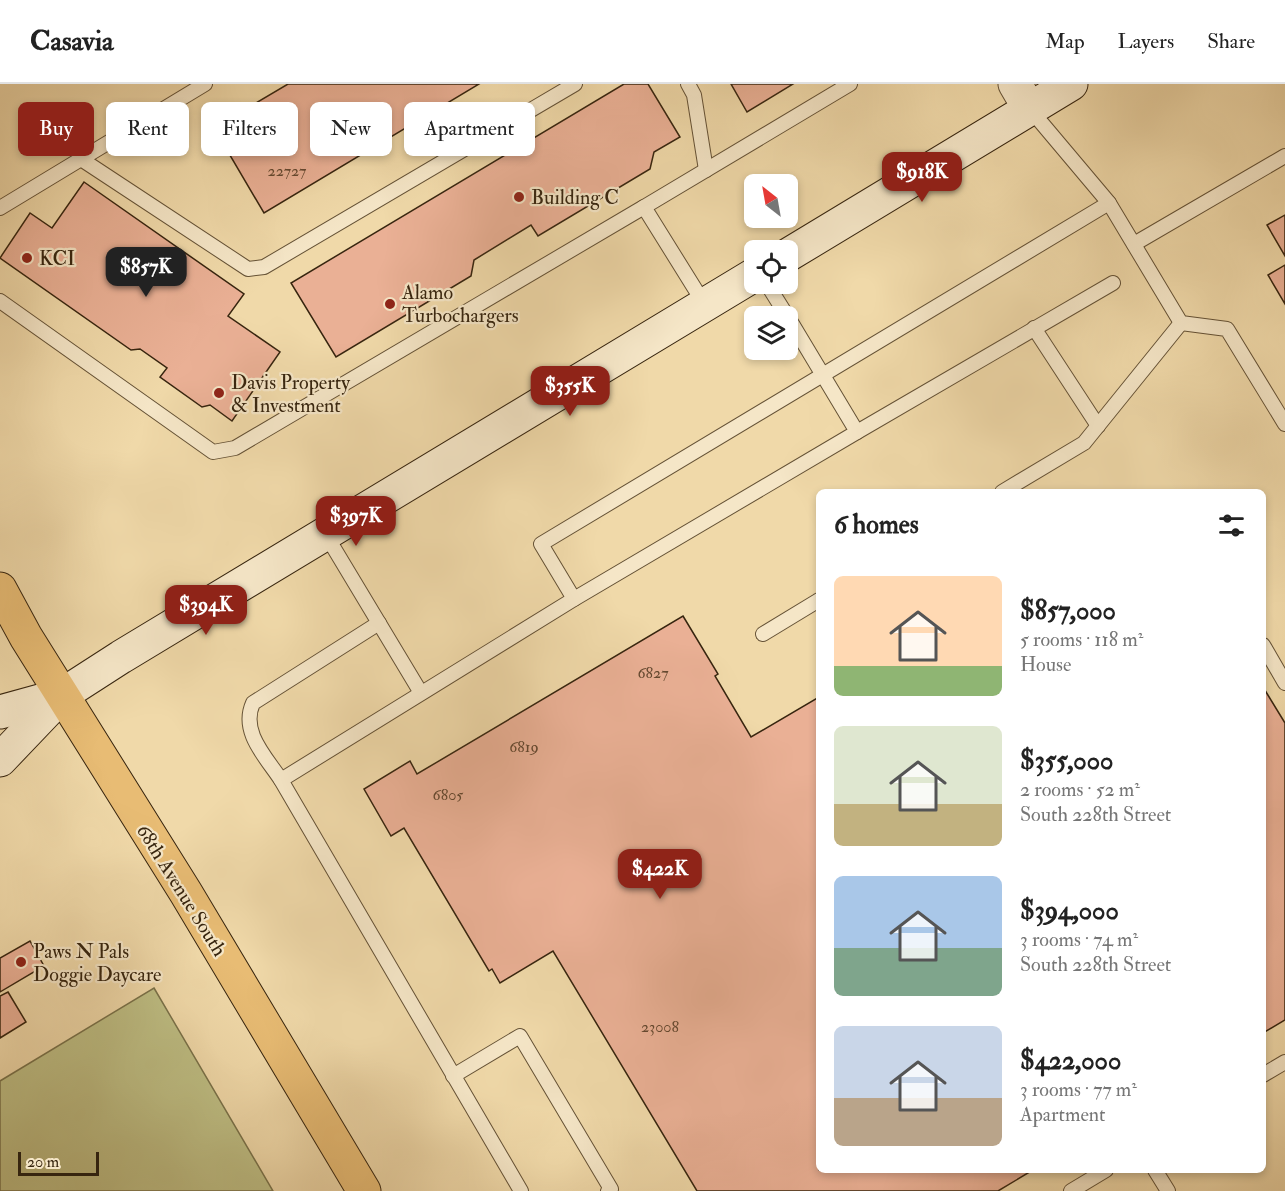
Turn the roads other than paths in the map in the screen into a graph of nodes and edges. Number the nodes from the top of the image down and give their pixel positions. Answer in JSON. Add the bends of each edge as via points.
{"nodes":[{"id":1,"x":204,"y":84,"type":"edge"},
{"id":2,"x":574,"y":84,"type":"edge"},
{"id":3,"x":688,"y":84,"type":"edge"},
{"id":4,"x":850,"y":84,"type":"edge"},
{"id":5,"x":1071,"y":84,"type":"edge"},
{"id":6,"x":1022,"y":96,"type":"edge"},
{"id":7,"x":1285,"y":156,"type":"edge"},
{"id":8,"x":81,"y":159,"type":"junction"},
{"id":9,"x":706,"y":170,"type":"junction"},
{"id":10,"x":1109,"y":203,"type":"junction"},
{"id":11,"x":2,"y":204,"type":"edge"},
{"id":12,"x":644,"y":207,"type":"junction"},
{"id":13,"x":1134,"y":244,"type":"junction"},
{"id":14,"x":798,"y":248,"type":"edge"},
{"id":15,"x":744,"y":281,"type":"edge"},
{"id":16,"x":1113,"y":283,"type":"dead end"},
{"id":17,"x":0,"y":301,"type":"edge"},
{"id":18,"x":705,"y":305,"type":"junction"},
{"id":19,"x":1181,"y":323,"type":"junction"},
{"id":20,"x":1034,"y":328,"type":"junction"},
{"id":21,"x":798,"y":335,"type":"edge"},
{"id":22,"x":822,"y":374,"type":"junction"},
{"id":23,"x":1285,"y":424,"type":"edge"},
{"id":24,"x":1098,"y":426,"type":"junction"},
{"id":25,"x":857,"y":432,"type":"junction"},
{"id":26,"x":1007,"y":489,"type":"edge"},
{"id":27,"x":326,"y":535,"type":"junction"},
{"id":28,"x":0,"y":589,"type":"edge"},
{"id":29,"x":574,"y":599,"type":"junction"},
{"id":30,"x":816,"y":602,"type":"edge"},
{"id":31,"x":379,"y":623,"type":"junction"},
{"id":32,"x":763,"y":634,"type":"dead end"},
{"id":33,"x":1266,"y":650,"type":"edge"},
{"id":34,"x":1285,"y":683,"type":"edge"},
{"id":35,"x":421,"y":693,"type":"junction"},
{"id":36,"x":62,"y":695,"type":"junction"},
{"id":37,"x":0,"y":712,"type":"edge"},
{"id":38,"x":0,"y":760,"type":"edge"},
{"id":39,"x":281,"y":780,"type":"junction"},
{"id":40,"x":1285,"y":1062,"type":"edge"},
{"id":41,"x":1266,"y":1074,"type":"edge"},
{"id":42,"x":453,"y":1076,"type":"junction"},
{"id":43,"x":1101,"y":1173,"type":"edge"},
{"id":44,"x":1157,"y":1173,"type":"edge"},
{"id":45,"x":364,"y":1191,"type":"edge"},
{"id":46,"x":521,"y":1191,"type":"edge"},
{"id":47,"x":608,"y":1191,"type":"edge"},
{"id":48,"x":1071,"y":1191,"type":"edge"},
{"id":49,"x":1168,"y":1191,"type":"edge"}],
"edges":[{"from":1,"to":8,"type":"lane"},
{"from":2,"to":8,"type":"lane","via":[[264,267],[248,269]]},
{"from":3,"to":9,"type":"lane","via":[[694,95]]},
{"from":4,"to":9,"type":"lane"},
{"from":5,"to":6,"type":"main road"},
{"from":6,"to":10,"type":"lane"},
{"from":6,"to":14,"type":"main road"},
{"from":7,"to":13,"type":"lane"},
{"from":8,"to":11,"type":"lane"},
{"from":9,"to":12,"type":"lane"},
{"from":10,"to":13,"type":"lane"},
{"from":10,"to":22,"type":"lane"},
{"from":12,"to":17,"type":"lane","via":[[235,448],[213,452]]},
{"from":12,"to":18,"type":"lane"},
{"from":13,"to":19,"type":"lane"},
{"from":15,"to":18,"type":"main road"},
{"from":16,"to":20,"type":"lane"},
{"from":18,"to":27,"type":"main road"},
{"from":19,"to":23,"type":"lane","via":[[1227,329]]},
{"from":19,"to":24,"type":"lane"},
{"from":20,"to":24,"type":"lane"},
{"from":20,"to":25,"type":"lane"},
{"from":21,"to":22,"type":"lane"},
{"from":22,"to":25,"type":"lane"},
{"from":22,"to":29,"type":"lane","via":[[541,544]]},
{"from":24,"to":26,"type":"lane","via":[[1084,443]]},
{"from":25,"to":29,"type":"lane"},
{"from":27,"to":31,"type":"lane"},
{"from":27,"to":36,"type":"main road"},
{"from":28,"to":36,"type":"main road","name":"68th Avenue South"},
{"from":29,"to":35,"type":"lane"},
{"from":30,"to":32,"type":"lane"},
{"from":31,"to":35,"type":"lane"},
{"from":31,"to":39,"type":"lane","via":[[253,703],[249,732]]},
{"from":33,"to":34,"type":"lane"},
{"from":35,"to":39,"type":"lane"},
{"from":36,"to":37,"type":"main road"},
{"from":36,"to":38,"type":"main road"},
{"from":36,"to":45,"type":"main road","name":"68th Avenue South"},
{"from":39,"to":42,"type":"lane"},
{"from":40,"to":41,"type":"lane"},
{"from":42,"to":46,"type":"lane"},
{"from":42,"to":47,"type":"lane","via":[[520,1036],[611,1189]]},
{"from":43,"to":48,"type":"lane"},
{"from":44,"to":49,"type":"lane"}]}
